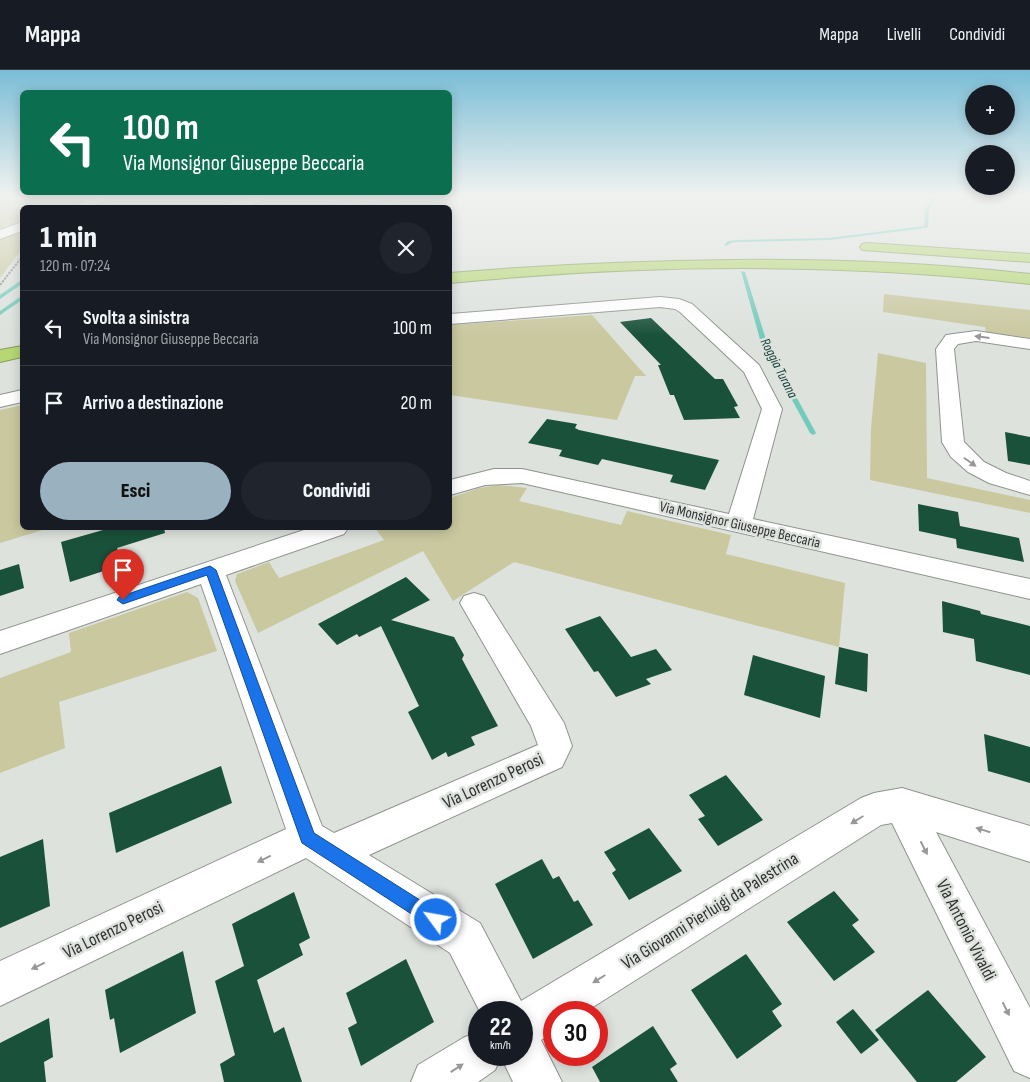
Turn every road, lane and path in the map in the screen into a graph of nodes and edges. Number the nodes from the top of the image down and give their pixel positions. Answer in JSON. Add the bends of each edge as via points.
{"nodes":[{"id":1,"x":854,"y":247,"type":"dead end"},
{"id":2,"x":698,"y":250,"type":"dead end"},
{"id":3,"x":596,"y":258,"type":"junction"},
{"id":4,"x":1030,"y":258,"type":"edge"},
{"id":5,"x":20,"y":260,"type":"edge"},
{"id":6,"x":624,"y":266,"type":"junction"},
{"id":7,"x":452,"y":269,"type":"edge"},
{"id":8,"x":1030,"y":270,"type":"edge"},
{"id":9,"x":452,"y":278,"type":"edge"},
{"id":10,"x":1030,"y":280,"type":"edge"},
{"id":11,"x":0,"y":285,"type":"edge"},
{"id":12,"x":994,"y":290,"type":"dead end"},
{"id":13,"x":452,"y":319,"type":"edge"},
{"id":14,"x":20,"y":340,"type":"edge"},
{"id":15,"x":0,"y":344,"type":"edge"},
{"id":16,"x":1030,"y":344,"type":"edge"},
{"id":17,"x":20,"y":352,"type":"edge"},
{"id":18,"x":0,"y":356,"type":"edge"},
{"id":19,"x":20,"y":396,"type":"edge"},
{"id":20,"x":0,"y":401,"type":"edge"},
{"id":21,"x":452,"y":487,"type":"edge"},
{"id":22,"x":1030,"y":488,"type":"edge"},
{"id":23,"x":739,"y":524,"type":"junction"},
{"id":24,"x":329,"y":530,"type":"edge"},
{"id":25,"x":210,"y":570,"type":"junction"},
{"id":26,"x":1030,"y":589,"type":"edge"},
{"id":27,"x":474,"y":603,"type":"dead end"},
{"id":28,"x":0,"y":642,"type":"edge"},
{"id":29,"x":902,"y":805,"type":"junction"},
{"id":30,"x":1030,"y":844,"type":"edge"},
{"id":31,"x":319,"y":846,"type":"junction"},
{"id":32,"x":0,"y":984,"type":"edge"},
{"id":33,"x":497,"y":1001,"type":"edge"},
{"id":34,"x":533,"y":1019,"type":"edge"},
{"id":35,"x":1030,"y":1054,"type":"edge"},
{"id":36,"x":468,"y":1061,"type":"edge"},
{"id":37,"x":530,"y":1066,"type":"edge"},
{"id":38,"x":435,"y":1082,"type":"edge"},
{"id":39,"x":538,"y":1082,"type":"edge"}],
"edges":[{"from":1,"to":4,"type":"highway"},
{"from":2,"to":3,"type":"highway","via":[[622,252]]},
{"from":3,"to":7,"type":"highway"},
{"from":3,"to":8,"type":"highway","via":[[812,255]]},
{"from":5,"to":11,"type":"path"},
{"from":6,"to":9,"type":"highway"},
{"from":6,"to":10,"type":"highway","via":[[855,265]]},
{"from":6,"to":12,"type":"highway","via":[[802,272]]},
{"from":13,"to":23,"type":"street","via":[[660,302],[686,308],[752,369],[772,409]]},
{"from":14,"to":15,"type":"highway"},
{"from":16,"to":22,"type":"street","one_way":true,"via":[[966,336],[952,339],[945,349],[956,449],[974,466]]},
{"from":17,"to":18,"type":"highway"},
{"from":19,"to":20,"type":"street"},
{"from":21,"to":23,"type":"street","name":"Via Monsignor Giuseppe Beccaria","via":[[498,474],[522,476]]},
{"from":23,"to":26,"type":"street","name":"Via Monsignor Giuseppe Beccaria"},
{"from":24,"to":25,"type":"street"},
{"from":25,"to":28,"type":"street"},
{"from":25,"to":31,"type":"street"},
{"from":27,"to":31,"type":"street","name":"Via Lorenzo Perosi","via":[[547,723],[555,746],[550,756]]},
{"from":30,"to":29,"type":"street","one_way":true},
{"from":29,"to":34,"type":"street","name":"Via Giovanni Pierluigi da Palestrina","one_way":true,"via":[[874,810]]},
{"from":29,"to":35,"type":"street","name":"Via Antonio Vivaldi","one_way":true},
{"from":31,"to":32,"type":"street","name":"Via Lorenzo Perosi","one_way":true},
{"from":31,"to":33,"type":"street","via":[[465,938]]},
{"from":38,"to":36,"type":"street","one_way":true},
{"from":37,"to":39,"type":"street"}]}
